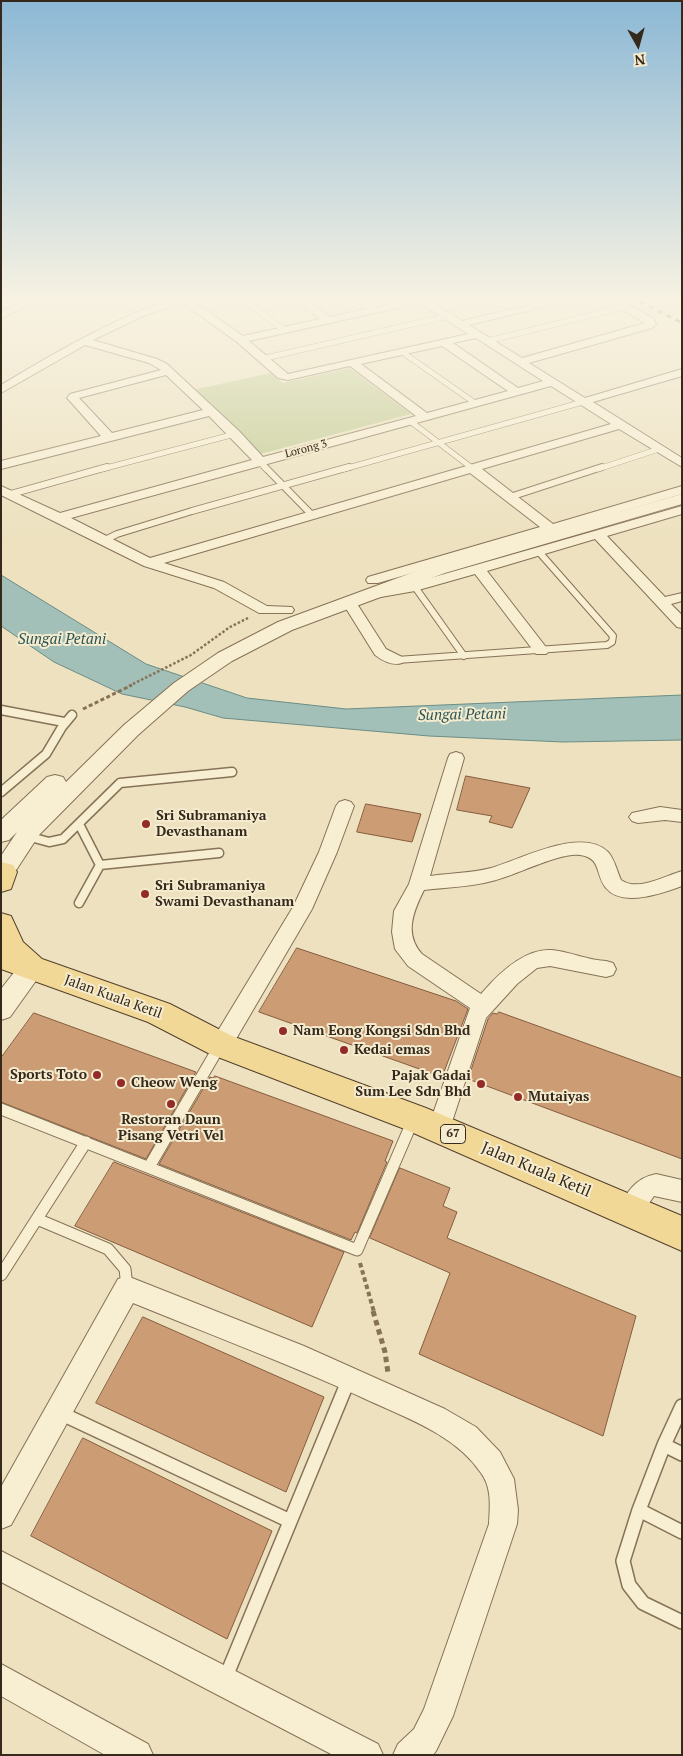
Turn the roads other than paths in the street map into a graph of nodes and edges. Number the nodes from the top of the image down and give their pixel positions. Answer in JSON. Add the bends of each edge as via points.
{"nodes":[{"id":1,"x":20,"y":379,"type":"edge"},
{"id":2,"x":141,"y":379,"type":"edge"},
{"id":3,"x":175,"y":379,"type":"edge"},
{"id":4,"x":374,"y":379,"type":"edge"},
{"id":5,"x":440,"y":379,"type":"edge"},
{"id":6,"x":498,"y":379,"type":"edge"},
{"id":7,"x":547,"y":379,"type":"edge"},
{"id":8,"x":659,"y":379,"type":"edge"},
{"id":9,"x":552,"y":382,"type":"junction"},
{"id":10,"x":1,"y":390,"type":"edge"},
{"id":11,"x":517,"y":392,"type":"junction"},
{"id":12,"x":583,"y":402,"type":"junction"},
{"id":13,"x":474,"y":403,"type":"junction"},
{"id":14,"x":210,"y":412,"type":"junction"},
{"id":15,"x":425,"y":417,"type":"junction"},
{"id":16,"x":410,"y":421,"type":"junction"},
{"id":17,"x":620,"y":425,"type":"junction"},
{"id":18,"x":234,"y":434,"type":"junction"},
{"id":19,"x":110,"y":437,"type":"junction"},
{"id":20,"x":440,"y":443,"type":"junction"},
{"id":21,"x":659,"y":449,"type":"junction"},
{"id":22,"x":260,"y":462,"type":"junction"},
{"id":23,"x":682,"y":464,"type":"edge"},
{"id":24,"x":1,"y":465,"type":"edge"},
{"id":25,"x":472,"y":468,"type":"junction"},
{"id":26,"x":284,"y":486,"type":"junction"},
{"id":27,"x":682,"y":490,"type":"edge"},
{"id":28,"x":6,"y":492,"type":"edge"},
{"id":29,"x":510,"y":498,"type":"junction"},
{"id":30,"x":682,"y":499,"type":"edge"},
{"id":31,"x":682,"y":510,"type":"edge"},
{"id":32,"x":312,"y":514,"type":"junction"},
{"id":33,"x":59,"y":517,"type":"junction"},
{"id":34,"x":550,"y":528,"type":"junction"},
{"id":35,"x":598,"y":534,"type":"junction"},
{"id":36,"x":103,"y":540,"type":"junction"},
{"id":37,"x":539,"y":552,"type":"junction"},
{"id":38,"x":149,"y":563,"type":"junction"},
{"id":39,"x":478,"y":570,"type":"junction"},
{"id":40,"x":415,"y":587,"type":"junction"},
{"id":41,"x":371,"y":588,"type":"junction"},
{"id":42,"x":682,"y":597,"type":"edge"},
{"id":43,"x":348,"y":602,"type":"junction"},
{"id":44,"x":661,"y":602,"type":"junction"},
{"id":45,"x":287,"y":610,"type":"junction"},
{"id":46,"x":682,"y":624,"type":"edge"},
{"id":47,"x":541,"y":651,"type":"junction"},
{"id":48,"x":218,"y":654,"type":"junction"},
{"id":49,"x":464,"y":656,"type":"junction"},
{"id":50,"x":397,"y":660,"type":"joint"},
{"id":51,"x":1,"y":710,"type":"edge"},
{"id":52,"x":72,"y":716,"type":"dead end"},
{"id":53,"x":64,"y":722,"type":"junction"},
{"id":54,"x":456,"y":758,"type":"dead end"},
{"id":55,"x":232,"y":772,"type":"dead end"},
{"id":56,"x":63,"y":786,"type":"junction"},
{"id":57,"x":1,"y":792,"type":"edge"},
{"id":58,"x":344,"y":806,"type":"dead end"},
{"id":59,"x":682,"y":816,"type":"edge"},
{"id":60,"x":638,"y":818,"type":"dead end"},
{"id":61,"x":78,"y":824,"type":"junction"},
{"id":62,"x":1,"y":834,"type":"edge"},
{"id":63,"x":26,"y":835,"type":"junction"},
{"id":64,"x":219,"y":853,"type":"dead end"},
{"id":65,"x":100,"y":865,"type":"junction"},
{"id":66,"x":2,"y":877,"type":"edge"},
{"id":67,"x":682,"y":878,"type":"edge"},
{"id":68,"x":418,"y":884,"type":"junction"},
{"id":69,"x":79,"y":903,"type":"dead end"},
{"id":70,"x":1,"y":924,"type":"edge"},
{"id":71,"x":1,"y":956,"type":"edge"},
{"id":72,"x":606,"y":970,"type":"dead end"},
{"id":73,"x":18,"y":976,"type":"edge"},
{"id":74,"x":483,"y":1006,"type":"junction"},
{"id":75,"x":1,"y":1009,"type":"edge"},
{"id":76,"x":221,"y":1045,"type":"junction"},
{"id":77,"x":1,"y":1109,"type":"edge"},
{"id":78,"x":426,"y":1123,"type":"junction"},
{"id":79,"x":86,"y":1142,"type":"junction"},
{"id":80,"x":149,"y":1167,"type":"junction"},
{"id":81,"x":682,"y":1191,"type":"edge"},
{"id":82,"x":630,"y":1211,"type":"junction"},
{"id":83,"x":37,"y":1219,"type":"junction"},
{"id":84,"x":682,"y":1234,"type":"edge"},
{"id":85,"x":357,"y":1250,"type":"joint"},
{"id":86,"x":1,"y":1275,"type":"edge"},
{"id":87,"x":127,"y":1288,"type":"junction"},
{"id":88,"x":350,"y":1379,"type":"junction"},
{"id":89,"x":682,"y":1406,"type":"edge"},
{"id":90,"x":58,"y":1412,"type":"junction"},
{"id":91,"x":664,"y":1445,"type":"junction"},
{"id":92,"x":682,"y":1454,"type":"edge"},
{"id":93,"x":639,"y":1510,"type":"junction"},
{"id":94,"x":1,"y":1515,"type":"edge"},
{"id":95,"x":290,"y":1521,"type":"junction"},
{"id":96,"x":682,"y":1532,"type":"edge"},
{"id":97,"x":1,"y":1566,"type":"edge"},
{"id":98,"x":682,"y":1622,"type":"edge"},
{"id":99,"x":1,"y":1679,"type":"edge"},
{"id":100,"x":224,"y":1681,"type":"junction"},
{"id":101,"x":362,"y":1754,"type":"edge"},
{"id":102,"x":137,"y":1755,"type":"edge"},
{"id":103,"x":409,"y":1755,"type":"edge"}],
"edges":[{"from":1,"to":10,"type":"street"},
{"from":2,"to":19,"type":"street","via":[[74,396]]},
{"from":3,"to":14,"type":"street"},
{"from":4,"to":15,"type":"street"},
{"from":5,"to":13,"type":"lane"},
{"from":6,"to":11,"type":"street"},
{"from":7,"to":9,"type":"street"},
{"from":8,"to":12,"type":"street"},
{"from":9,"to":11,"type":"street","name":"Lorong 3"},
{"from":9,"to":12,"type":"street"},
{"from":11,"to":13,"type":"street","name":"Lorong 3"},
{"from":12,"to":17,"type":"street"},
{"from":12,"to":20,"type":"lane"},
{"from":13,"to":15,"type":"street","name":"Lorong 3"},
{"from":14,"to":18,"type":"street"},
{"from":14,"to":19,"type":"street"},
{"from":15,"to":16,"type":"street","name":"Lorong 3"},
{"from":16,"to":20,"type":"lane"},
{"from":16,"to":22,"type":"street","name":"Lorong 3"},
{"from":17,"to":21,"type":"street"},
{"from":17,"to":25,"type":"street"},
{"from":18,"to":22,"type":"street"},
{"from":18,"to":28,"type":"lane"},
{"from":19,"to":24,"type":"street"},
{"from":20,"to":25,"type":"lane"},
{"from":20,"to":26,"type":"lane"},
{"from":21,"to":23,"type":"street"},
{"from":21,"to":29,"type":"lane"},
{"from":22,"to":26,"type":"lane"},
{"from":22,"to":33,"type":"street","name":"Lorong 3"},
{"from":25,"to":29,"type":"street"},
{"from":25,"to":32,"type":"street"},
{"from":26,"to":32,"type":"lane"},
{"from":26,"to":36,"type":"lane"},
{"from":27,"to":34,"type":"street"},
{"from":28,"to":33,"type":"street"},
{"from":29,"to":34,"type":"street"},
{"from":30,"to":41,"type":"street"},
{"from":31,"to":35,"type":"street"},
{"from":32,"to":38,"type":"street"},
{"from":33,"to":36,"type":"street"},
{"from":34,"to":41,"type":"street"},
{"from":35,"to":37,"type":"street"},
{"from":35,"to":44,"type":"street"},
{"from":36,"to":38,"type":"street"},
{"from":37,"to":39,"type":"street"},
{"from":37,"to":47,"type":"lane","via":[[613,636],[607,645]]},
{"from":38,"to":45,"type":"street","via":[[219,585],[264,610]]},
{"from":39,"to":40,"type":"street"},
{"from":39,"to":47,"type":"street"},
{"from":40,"to":41,"type":"street"},
{"from":40,"to":49,"type":"lane"},
{"from":41,"to":43,"type":"street"},
{"from":41,"to":45,"type":"street"},
{"from":42,"to":44,"type":"street"},
{"from":43,"to":48,"type":"street"},
{"from":43,"to":50,"type":"street","via":[[380,652]]},
{"from":44,"to":46,"type":"street"},
{"from":45,"to":48,"type":"street","via":[[243,629]]},
{"from":47,"to":49,"type":"lane"},
{"from":48,"to":56,"type":"street"},
{"from":49,"to":50,"type":"lane"},
{"from":51,"to":53,"type":"lane"},
{"from":52,"to":53,"type":"lane"},
{"from":53,"to":57,"type":"lane","via":[[41,759]]},
{"from":54,"to":68,"type":"street"},
{"from":55,"to":61,"type":"lane","via":[[120,783]]},
{"from":56,"to":62,"type":"street"},
{"from":56,"to":63,"type":"street"},
{"from":58,"to":76,"type":"street","via":[[328,852],[302,909]]},
{"from":59,"to":60,"type":"street","via":[[653,813]]},
{"from":61,"to":63,"type":"lane","via":[[55,843]]},
{"from":61,"to":65,"type":"lane"},
{"from":63,"to":66,"type":"street"},
{"from":64,"to":65,"type":"lane"},
{"from":65,"to":69,"type":"lane"},
{"from":67,"to":68,"type":"street","via":[[647,891],[620,889],[613,884],[602,857],[578,848],[563,850],[491,875]]},
{"from":68,"to":74,"type":"street","via":[[404,911],[402,932],[405,949],[415,960]]},
{"from":70,"to":73,"type":"main road","via":[[12,949]]},
{"from":71,"to":73,"type":"main road","name":"Jalan Kuala Ketil","number":"67"},
{"from":72,"to":74,"type":"street","via":[[538,958],[526,964]]},
{"from":73,"to":75,"type":"street"},
{"from":73,"to":76,"type":"main road","name":"Jalan Kuala Ketil","number":"67","via":[[146,1027]]},
{"from":74,"to":78,"type":"street"},
{"from":76,"to":78,"type":"main road","name":"Jalan Kuala Ketil","number":"67"},
{"from":76,"to":80,"type":"lane"},
{"from":77,"to":79,"type":"lane"},
{"from":78,"to":82,"type":"main road","name":"Jalan Kuala Ketil","number":"67"},
{"from":78,"to":85,"type":"lane"},
{"from":79,"to":80,"type":"lane"},
{"from":79,"to":83,"type":"lane"},
{"from":80,"to":85,"type":"lane"},
{"from":81,"to":82,"type":"street","via":[[654,1184],[645,1187]]},
{"from":82,"to":84,"type":"main road","name":"Jalan Kuala Ketil","number":"67"},
{"from":83,"to":86,"type":"lane"},
{"from":83,"to":87,"type":"lane","via":[[108,1249],[125,1269]]},
{"from":87,"to":88,"type":"street"},
{"from":87,"to":90,"type":"street"},
{"from":88,"to":95,"type":"lane"},
{"from":88,"to":103,"type":"street","via":[[443,1422],[472,1441],[502,1482],[505,1501],[503,1524],[438,1716],[424,1740]]},
{"from":89,"to":91,"type":"lane"},
{"from":90,"to":94,"type":"street"},
{"from":90,"to":95,"type":"lane"},
{"from":91,"to":92,"type":"lane"},
{"from":91,"to":93,"type":"lane"},
{"from":93,"to":96,"type":"lane"},
{"from":93,"to":98,"type":"lane","via":[[622,1561],[629,1585],[643,1603]]},
{"from":95,"to":100,"type":"lane"},
{"from":97,"to":100,"type":"street"},
{"from":99,"to":102,"type":"street"},
{"from":100,"to":101,"type":"street"}]}
